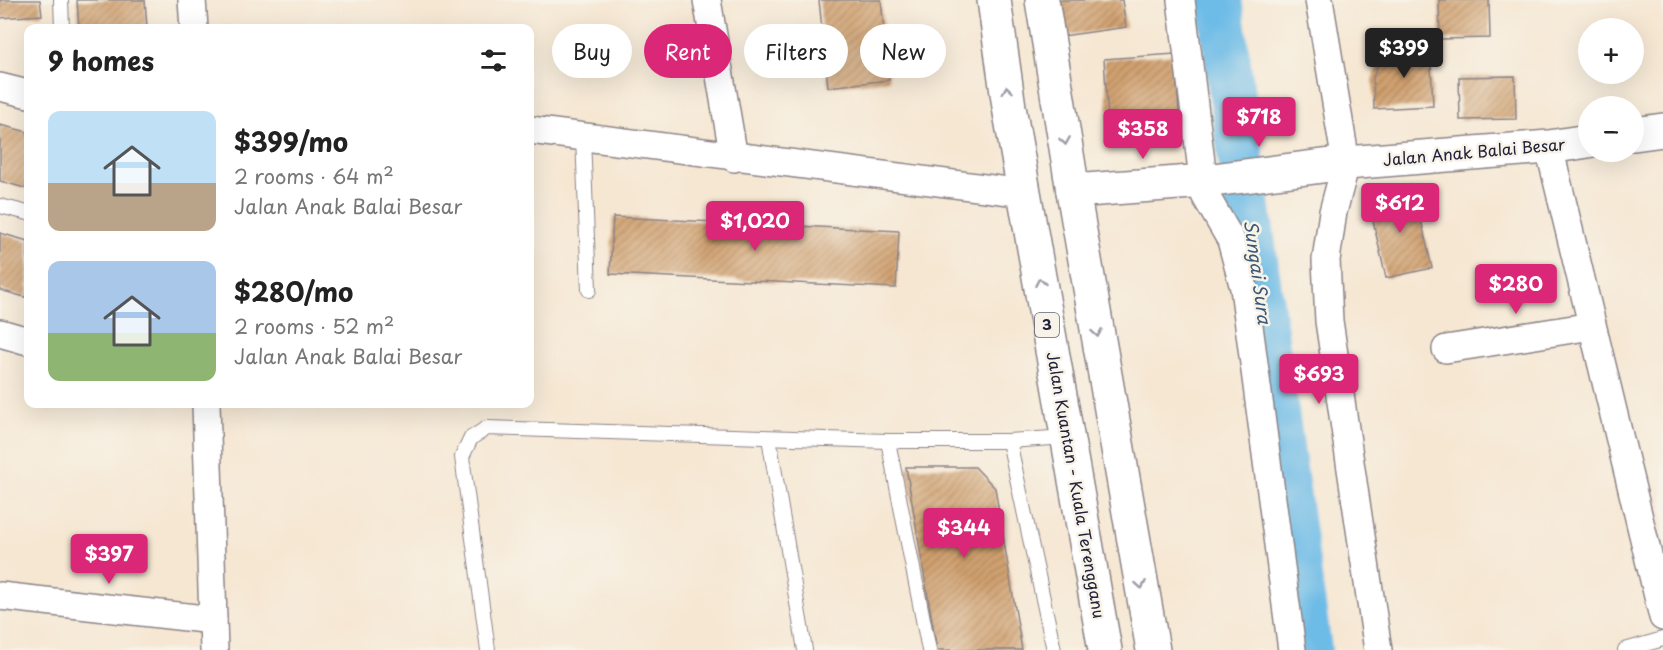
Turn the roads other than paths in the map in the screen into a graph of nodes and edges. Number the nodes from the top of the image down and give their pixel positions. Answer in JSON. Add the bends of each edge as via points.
{"nodes":[{"id":1,"x":61,"y":0,"type":"edge"},
{"id":2,"x":192,"y":0,"type":"edge"},
{"id":3,"x":707,"y":0,"type":"edge"},
{"id":4,"x":994,"y":0,"type":"edge"},
{"id":5,"x":1042,"y":0,"type":"edge"},
{"id":6,"x":1181,"y":0,"type":"edge"},
{"id":7,"x":1319,"y":0,"type":"edge"},
{"id":8,"x":62,"y":24,"type":"edge"},
{"id":9,"x":194,"y":24,"type":"edge"},
{"id":10,"x":0,"y":87,"type":"edge"},
{"id":11,"x":24,"y":93,"type":"edge"},
{"id":12,"x":1663,"y":130,"type":"edge"},
{"id":13,"x":534,"y":131,"type":"edge"},
{"id":14,"x":1644,"y":133,"type":"edge"},
{"id":15,"x":584,"y":137,"type":"junction"},
{"id":16,"x":1578,"y":143,"type":"edge"},
{"id":17,"x":1549,"y":147,"type":"junction"},
{"id":18,"x":734,"y":158,"type":"junction"},
{"id":19,"x":1346,"y":163,"type":"junction"},
{"id":20,"x":1212,"y":180,"type":"junction"},
{"id":21,"x":1073,"y":191,"type":"junction"},
{"id":22,"x":1024,"y":193,"type":"junction"},
{"id":23,"x":0,"y":206,"type":"edge"},
{"id":24,"x":24,"y":212,"type":"edge"},
{"id":25,"x":589,"y":290,"type":"dead end"},
{"id":26,"x":1592,"y":326,"type":"junction"},
{"id":27,"x":0,"y":333,"type":"edge"},
{"id":28,"x":24,"y":340,"type":"edge"},
{"id":29,"x":1446,"y":349,"type":"dead end"},
{"id":30,"x":206,"y":408,"type":"edge"},
{"id":31,"x":1066,"y":437,"type":"junction"},
{"id":32,"x":769,"y":438,"type":"junction"},
{"id":33,"x":888,"y":441,"type":"junction"},
{"id":34,"x":1009,"y":441,"type":"junction"},
{"id":35,"x":0,"y":596,"type":"edge"},
{"id":36,"x":1663,"y":617,"type":"edge"},
{"id":37,"x":213,"y":620,"type":"junction"},
{"id":38,"x":1663,"y":639,"type":"edge"},
{"id":39,"x":214,"y":650,"type":"edge"},
{"id":40,"x":489,"y":650,"type":"edge"},
{"id":41,"x":805,"y":650,"type":"edge"},
{"id":42,"x":929,"y":650,"type":"edge"},
{"id":43,"x":1054,"y":650,"type":"edge"},
{"id":44,"x":1106,"y":650,"type":"edge"},
{"id":45,"x":1153,"y":650,"type":"edge"},
{"id":46,"x":1292,"y":650,"type":"edge"},
{"id":47,"x":1378,"y":650,"type":"edge"},
{"id":48,"x":1624,"y":650,"type":"edge"}],
"edges":[{"from":1,"to":8,"type":"lane"},
{"from":2,"to":9,"type":"street"},
{"from":3,"to":18,"type":"street"},
{"from":22,"to":4,"type":"main road","name":"Jalan Kuantan - Kuala Terengganu","number":"3","one_way":true},
{"from":5,"to":21,"type":"main road","one_way":true},
{"from":6,"to":20,"type":"street"},
{"from":7,"to":19,"type":"street"},
{"from":10,"to":11,"type":"street"},
{"from":12,"to":14,"type":"main road"},
{"from":13,"to":15,"type":"street"},
{"from":15,"to":18,"type":"street"},
{"from":15,"to":25,"type":"lane"},
{"from":16,"to":17,"type":"main road","name":"Jalan Anak Balai Besar"},
{"from":17,"to":19,"type":"main road","name":"Jalan Anak Balai Besar"},
{"from":17,"to":26,"type":"street"},
{"from":18,"to":22,"type":"street"},
{"from":19,"to":20,"type":"main road","name":"Jalan Anak Balai Besar"},
{"from":19,"to":47,"type":"street","via":[[1326,260],[1329,321]]},
{"from":20,"to":21,"type":"main road","name":"Jalan Anak Balai Besar"},
{"from":20,"to":46,"type":"street","via":[[1205,195],[1230,240],[1244,288]]},
{"from":21,"to":45,"type":"main road","one_way":true},
{"from":31,"to":22,"type":"main road","name":"Jalan Kuantan - Kuala Terengganu","number":"3","one_way":true},
{"from":23,"to":24,"type":"lane"},
{"from":26,"to":29,"type":"street"},
{"from":26,"to":36,"type":"street"},
{"from":27,"to":28,"type":"street"},
{"from":30,"to":37,"type":"street"},
{"from":31,"to":34,"type":"lane"},
{"from":31,"to":44,"type":"main road","name":"Jalan Kuantan - Kuala Terengganu","number":"3"},
{"from":32,"to":33,"type":"lane"},
{"from":32,"to":40,"type":"lane","via":[[487,428],[471,438],[462,457]]},
{"from":32,"to":41,"type":"lane"},
{"from":33,"to":34,"type":"lane"},
{"from":33,"to":42,"type":"lane"},
{"from":34,"to":43,"type":"lane"},
{"from":35,"to":37,"type":"street"},
{"from":37,"to":39,"type":"street"},
{"from":38,"to":48,"type":"lane"}]}
